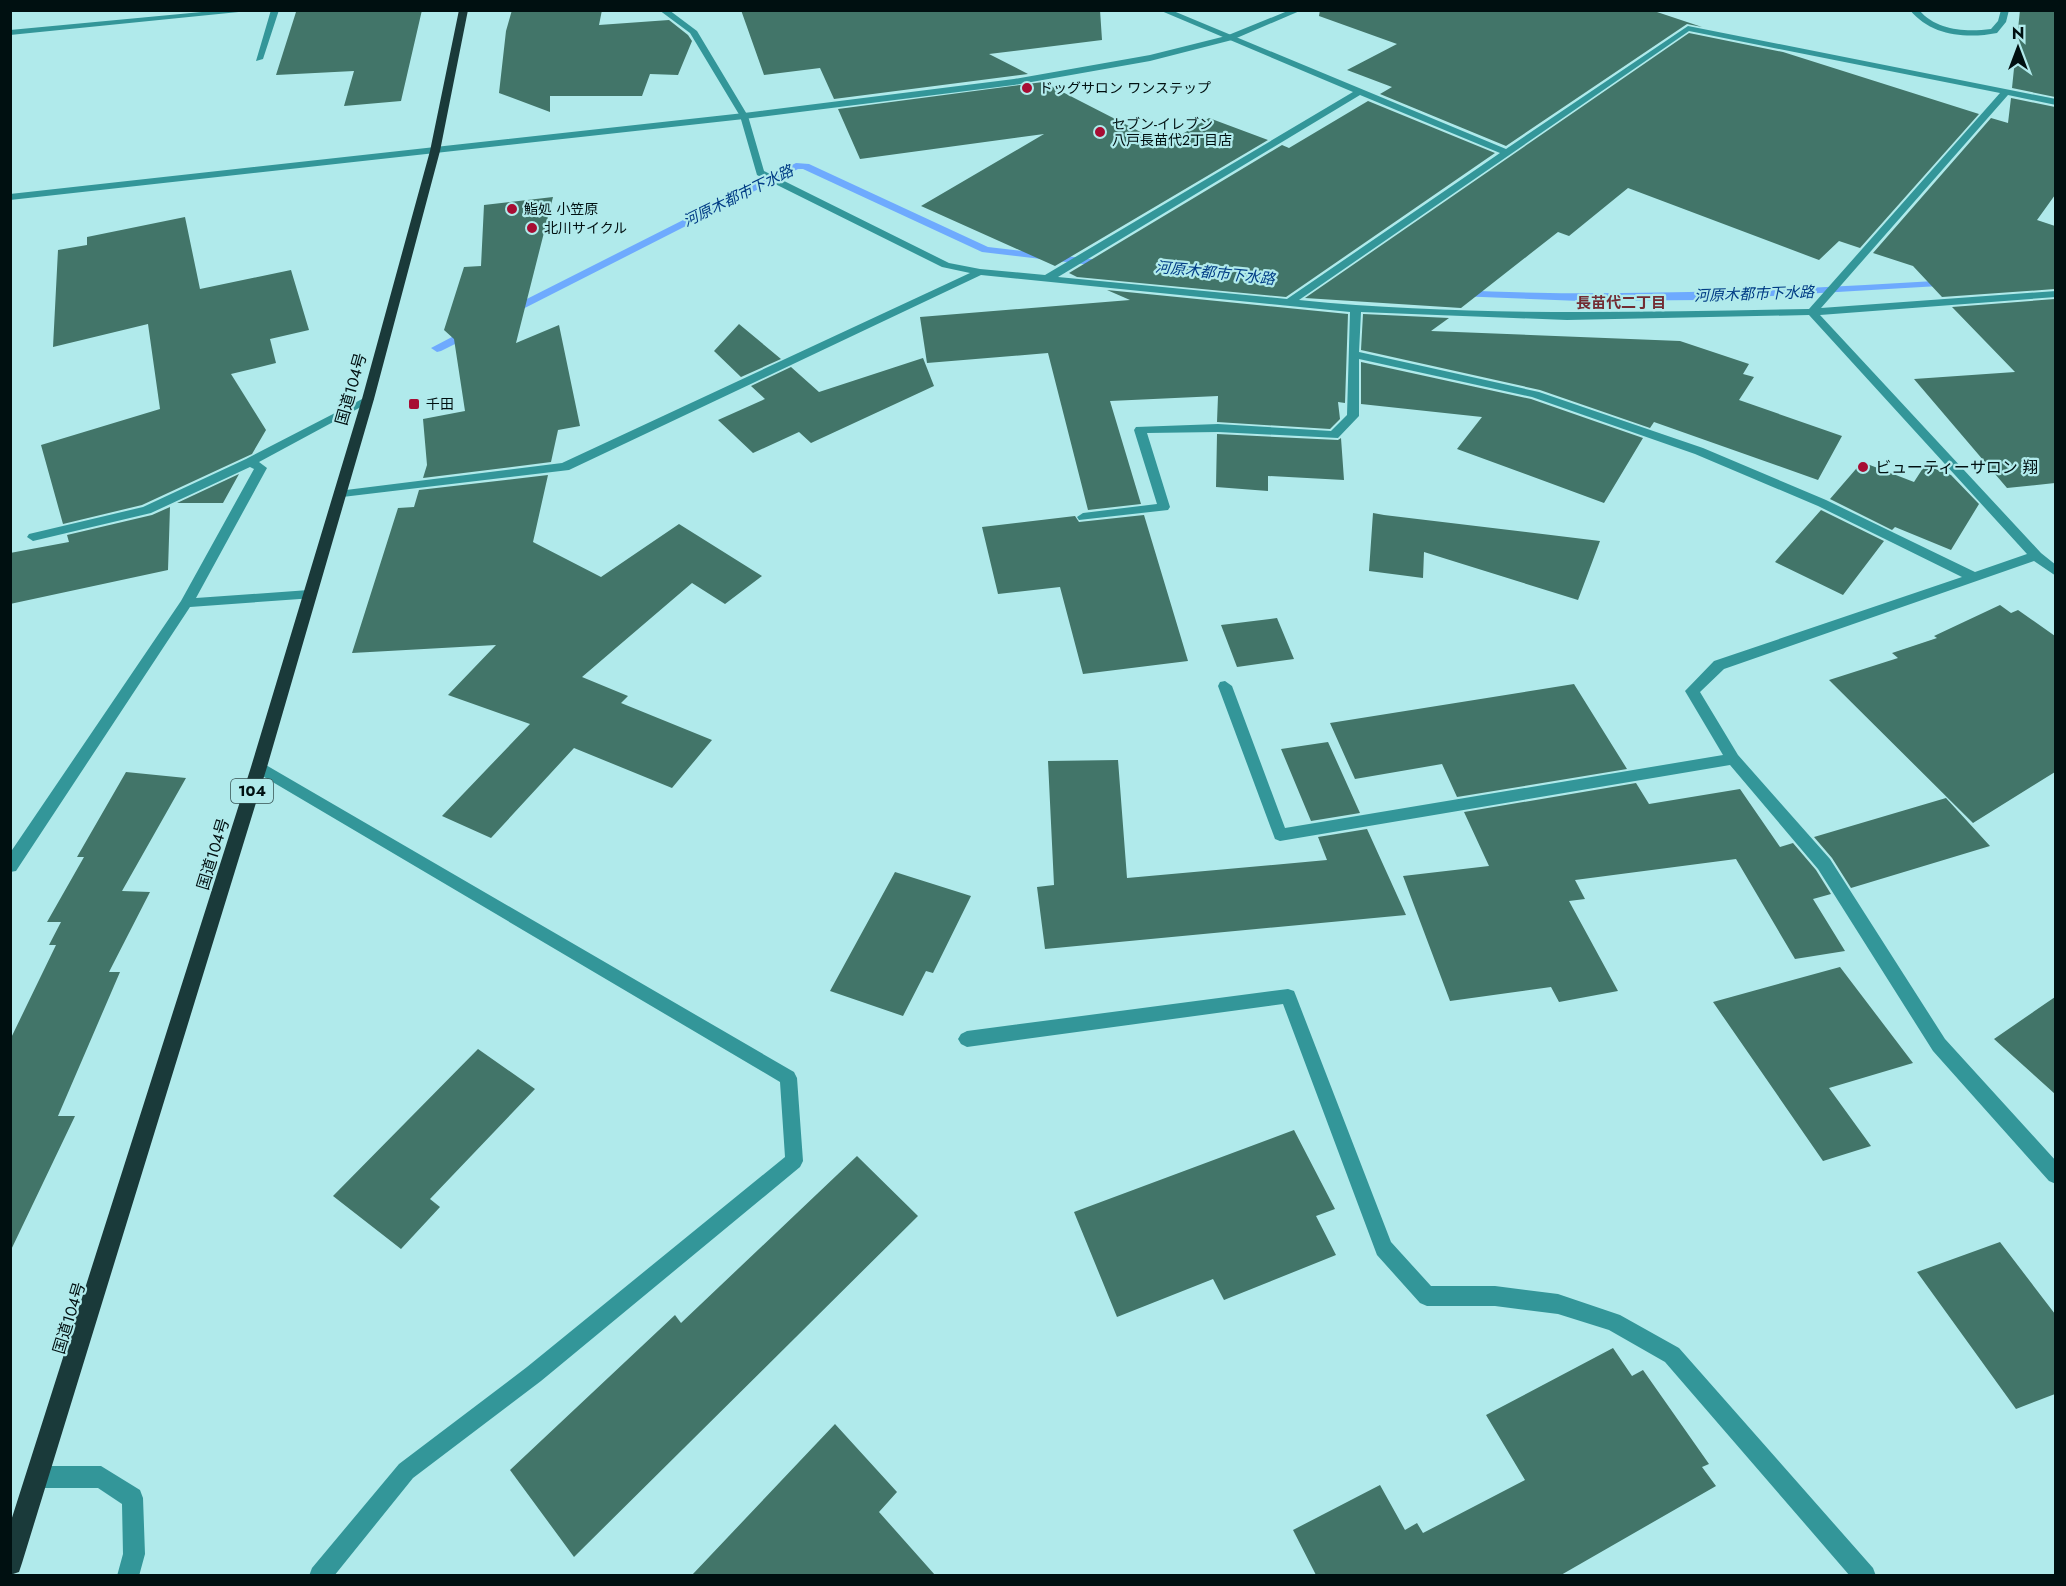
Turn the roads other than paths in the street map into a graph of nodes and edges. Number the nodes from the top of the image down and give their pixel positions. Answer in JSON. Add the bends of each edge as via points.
{"nodes":[{"id":1,"x":254,"y":10,"type":"edge"},
{"id":2,"x":274,"y":10,"type":"edge"},
{"id":3,"x":464,"y":10,"type":"edge"},
{"id":4,"x":1163,"y":10,"type":"edge"},
{"id":5,"x":1298,"y":10,"type":"edge"},
{"id":6,"x":1914,"y":10,"type":"edge"},
{"id":7,"x":2005,"y":10,"type":"edge"},
{"id":8,"x":669,"y":11,"type":"edge"},
{"id":9,"x":10,"y":33,"type":"edge"},
{"id":10,"x":1229,"y":38,"type":"junction"},
{"id":11,"x":259,"y":59,"type":"dead end"},
{"id":12,"x":1359,"y":92,"type":"junction"},
{"id":13,"x":2006,"y":92,"type":"junction"},
{"id":14,"x":2055,"y":102,"type":"edge"},
{"id":15,"x":744,"y":116,"type":"junction"},
{"id":16,"x":435,"y":151,"type":"junction"},
{"id":17,"x":1505,"y":152,"type":"junction"},
{"id":18,"x":10,"y":197,"type":"edge"},
{"id":19,"x":980,"y":272,"type":"junction"},
{"id":20,"x":1047,"y":279,"type":"junction"},
{"id":21,"x":2055,"y":294,"type":"edge"},
{"id":22,"x":1288,"y":303,"type":"junction"},
{"id":23,"x":1356,"y":309,"type":"junction"},
{"id":24,"x":1812,"y":312,"type":"junction"},
{"id":25,"x":1353,"y":354,"type":"junction"},
{"id":26,"x":368,"y":399,"type":"junction"},
{"id":27,"x":250,"y":462,"type":"junction"},
{"id":28,"x":338,"y":495,"type":"junction"},
{"id":29,"x":1083,"y":517,"type":"dead end"},
{"id":30,"x":33,"y":537,"type":"dead end"},
{"id":31,"x":2036,"y":556,"type":"junction"},
{"id":32,"x":2055,"y":572,"type":"edge"},
{"id":33,"x":1973,"y":577,"type":"junction"},
{"id":34,"x":309,"y":595,"type":"junction"},
{"id":35,"x":186,"y":603,"type":"junction"},
{"id":36,"x":1225,"y":686,"type":"dead end"},
{"id":37,"x":1733,"y":759,"type":"junction"},
{"id":38,"x":259,"y":766,"type":"junction"},
{"id":39,"x":10,"y":866,"type":"edge"},
{"id":40,"x":967,"y":1039,"type":"dead end"},
{"id":41,"x":2055,"y":1175,"type":"edge"},
{"id":42,"x":38,"y":1477,"type":"junction"},
{"id":43,"x":10,"y":1563,"type":"edge"},
{"id":44,"x":128,"y":1575,"type":"edge"},
{"id":45,"x":320,"y":1575,"type":"edge"},
{"id":46,"x":1866,"y":1575,"type":"edge"}],
"edges":[{"from":1,"to":9,"type":"street"},
{"from":2,"to":11,"type":"street"},
{"from":3,"to":16,"type":"highway","name":"国道104号","number":"104"},
{"from":4,"to":10,"type":"street"},
{"from":5,"to":10,"type":"street"},
{"from":6,"to":7,"type":"street","via":[[1927,24],[1949,31],[1979,33],[1994,31]]},
{"from":8,"to":15,"type":"street","via":[[693,31]]},
{"from":10,"to":12,"type":"street"},
{"from":10,"to":15,"type":"street","via":[[1150,58],[1014,82]]},
{"from":12,"to":17,"type":"street"},
{"from":12,"to":20,"type":"street"},
{"from":13,"to":14,"type":"street"},
{"from":13,"to":17,"type":"street","via":[[1688,28]]},
{"from":13,"to":24,"type":"street"},
{"from":15,"to":16,"type":"street"},
{"from":15,"to":19,"type":"street","via":[[760,173],[946,265]]},
{"from":16,"to":18,"type":"street"},
{"from":16,"to":26,"type":"highway","name":"国道104号","number":"104"},
{"from":17,"to":22,"type":"street"},
{"from":19,"to":20,"type":"street"},
{"from":19,"to":28,"type":"street","via":[[565,467]]},
{"from":20,"to":22,"type":"street"},
{"from":21,"to":24,"type":"street"},
{"from":22,"to":23,"type":"street"},
{"from":23,"to":24,"type":"street","via":[[1567,317]]},
{"from":23,"to":25,"type":"street"},
{"from":24,"to":31,"type":"street"},
{"from":25,"to":29,"type":"street","via":[[1353,416],[1334,435],[1218,428],[1140,430],[1164,507]]},
{"from":25,"to":33,"type":"street","via":[[1535,394],[1699,451],[1822,503]]},
{"from":26,"to":27,"type":"street"},
{"from":26,"to":28,"type":"highway","name":"国道104号","number":"104"},
{"from":27,"to":30,"type":"street","via":[[147,510]]},
{"from":27,"to":35,"type":"street","via":[[261,468]]},
{"from":28,"to":34,"type":"highway","name":"国道104号","number":"104"},
{"from":31,"to":32,"type":"street"},
{"from":31,"to":33,"type":"street"},
{"from":33,"to":37,"type":"street","via":[[1719,665],[1692,691]]},
{"from":34,"to":35,"type":"street"},
{"from":34,"to":38,"type":"highway","name":"国道104号","number":"104"},
{"from":35,"to":39,"type":"street"},
{"from":36,"to":37,"type":"street","via":[[1280,836]]},
{"from":37,"to":41,"type":"street","via":[[1824,864],[1939,1045]]},
{"from":38,"to":42,"type":"highway","name":"国道104号","number":"104"},
{"from":38,"to":45,"type":"street","via":[[788,1078],[795,1161],[534,1374],[406,1471]]},
{"from":40,"to":46,"type":"street","via":[[1288,996],[1384,1248],[1427,1296],[1495,1296],[1558,1304],[1613,1322],[1672,1355]]},
{"from":42,"to":43,"type":"highway","name":"国道104号","number":"104"},
{"from":42,"to":44,"type":"street","via":[[101,1477],[132,1498],[134,1554]]}]}
